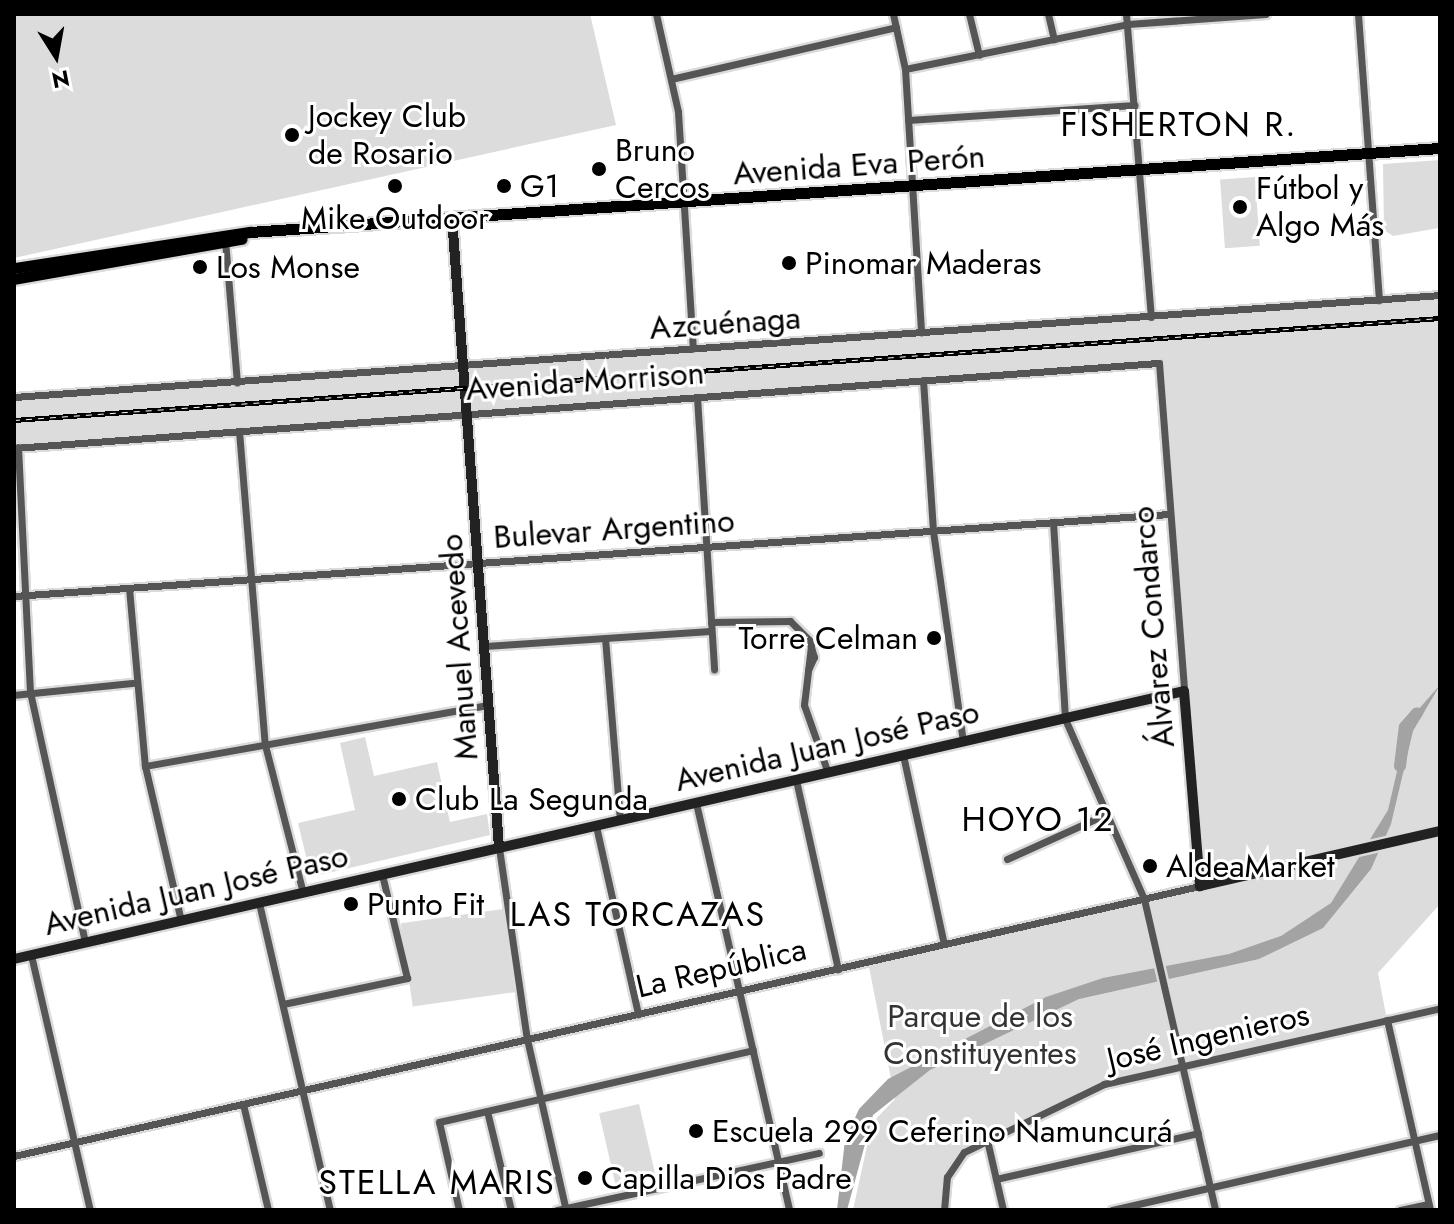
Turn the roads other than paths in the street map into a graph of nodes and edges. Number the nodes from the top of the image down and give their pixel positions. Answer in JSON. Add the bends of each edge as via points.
{"nodes":[{"id":1,"x":656,"y":14,"type":"edge"},
{"id":2,"x":893,"y":14,"type":"edge"},
{"id":3,"x":969,"y":14,"type":"edge"},
{"id":4,"x":1048,"y":14,"type":"edge"},
{"id":5,"x":1126,"y":14,"type":"edge"},
{"id":6,"x":1266,"y":14,"type":"edge"},
{"id":7,"x":1358,"y":14,"type":"edge"},
{"id":8,"x":1128,"y":24,"type":"junction"},
{"id":9,"x":896,"y":27,"type":"junction"},
{"id":10,"x":1054,"y":39,"type":"junction"},
{"id":11,"x":979,"y":55,"type":"junction"},
{"id":12,"x":905,"y":69,"type":"junction"},
{"id":13,"x":671,"y":79,"type":"junction"},
{"id":14,"x":1135,"y":105,"type":"junction"},
{"id":15,"x":908,"y":120,"type":"junction"},
{"id":16,"x":1440,"y":148,"type":"edge"},
{"id":17,"x":1369,"y":153,"type":"junction"},
{"id":18,"x":1140,"y":170,"type":"junction"},
{"id":19,"x":911,"y":187,"type":"junction"},
{"id":20,"x":683,"y":203,"type":"junction"},
{"id":21,"x":452,"y":218,"type":"junction"},
{"id":22,"x":224,"y":238,"type":"junction"},
{"id":23,"x":14,"y":268,"type":"edge"},
{"id":24,"x":14,"y":279,"type":"edge"},
{"id":25,"x":1440,"y":295,"type":"edge"},
{"id":26,"x":1379,"y":300,"type":"junction"},
{"id":27,"x":1151,"y":317,"type":"junction"},
{"id":28,"x":921,"y":333,"type":"junction"},
{"id":29,"x":693,"y":349,"type":"junction"},
{"id":30,"x":1159,"y":363,"type":"joint"},
{"id":31,"x":464,"y":366,"type":"junction"},
{"id":32,"x":923,"y":380,"type":"junction"},
{"id":33,"x":237,"y":382,"type":"junction"},
{"id":34,"x":14,"y":397,"type":"edge"},
{"id":35,"x":697,"y":397,"type":"junction"},
{"id":36,"x":468,"y":414,"type":"junction"},
{"id":37,"x":239,"y":431,"type":"junction"},
{"id":38,"x":16,"y":447,"type":"edge"},
{"id":39,"x":1169,"y":514,"type":"junction"},
{"id":40,"x":1053,"y":522,"type":"junction"},
{"id":41,"x":933,"y":531,"type":"junction"},
{"id":42,"x":706,"y":547,"type":"junction"},
{"id":43,"x":479,"y":563,"type":"junction"},
{"id":44,"x":249,"y":579,"type":"junction"},
{"id":45,"x":129,"y":588,"type":"junction"},
{"id":46,"x":14,"y":596,"type":"edge"},
{"id":47,"x":25,"y":596,"type":"junction"},
{"id":48,"x":711,"y":622,"type":"junction"},
{"id":49,"x":711,"y":631,"type":"junction"},
{"id":50,"x":605,"y":638,"type":"junction"},
{"id":51,"x":485,"y":646,"type":"junction"},
{"id":52,"x":714,"y":669,"type":"dead end"},
{"id":53,"x":133,"y":683,"type":"junction"},
{"id":54,"x":1184,"y":691,"type":"junction"},
{"id":55,"x":30,"y":692,"type":"junction"},
{"id":56,"x":14,"y":695,"type":"edge"},
{"id":57,"x":489,"y":705,"type":"junction"},
{"id":58,"x":1065,"y":719,"type":"junction"},
{"id":59,"x":963,"y":742,"type":"junction"},
{"id":60,"x":265,"y":745,"type":"junction"},
{"id":61,"x":903,"y":755,"type":"junction"},
{"id":62,"x":145,"y":766,"type":"junction"},
{"id":63,"x":828,"y":773,"type":"junction"},
{"id":64,"x":796,"y":780,"type":"junction"},
{"id":65,"x":696,"y":803,"type":"junction"},
{"id":66,"x":1106,"y":814,"type":"junction"},
{"id":67,"x":620,"y":820,"type":"junction"},
{"id":68,"x":596,"y":826,"type":"junction"},
{"id":69,"x":1440,"y":831,"type":"edge"},
{"id":70,"x":499,"y":848,"type":"junction"},
{"id":71,"x":1007,"y":859,"type":"dead end"},
{"id":72,"x":382,"y":875,"type":"junction"},
{"id":73,"x":1200,"y":886,"type":"junction"},
{"id":74,"x":303,"y":893,"type":"junction"},
{"id":75,"x":1144,"y":899,"type":"junction"},
{"id":76,"x":259,"y":903,"type":"junction"},
{"id":77,"x":181,"y":921,"type":"junction"},
{"id":78,"x":85,"y":942,"type":"junction"},
{"id":79,"x":944,"y":944,"type":"junction"},
{"id":80,"x":31,"y":955,"type":"junction"},
{"id":81,"x":14,"y":959,"type":"edge"},
{"id":82,"x":838,"y":969,"type":"junction"},
{"id":83,"x":740,"y":991,"type":"junction"},
{"id":84,"x":283,"y":1004,"type":"junction"},
{"id":85,"x":1440,"y":1008,"type":"edge"},
{"id":86,"x":638,"y":1014,"type":"junction"},
{"id":87,"x":1387,"y":1020,"type":"junction"},
{"id":88,"x":527,"y":1039,"type":"junction"},
{"id":89,"x":753,"y":1050,"type":"junction"},
{"id":90,"x":1183,"y":1066,"type":"junction"},
{"id":91,"x":303,"y":1090,"type":"junction"},
{"id":92,"x":541,"y":1098,"type":"junction"},
{"id":93,"x":243,"y":1104,"type":"junction"},
{"id":94,"x":487,"y":1111,"type":"junction"},
{"id":95,"x":1198,"y":1133,"type":"junction"},
{"id":96,"x":1440,"y":1135,"type":"edge"},
{"id":97,"x":987,"y":1140,"type":"junction"},
{"id":98,"x":1414,"y":1141,"type":"junction"},
{"id":99,"x":75,"y":1142,"type":"junction"},
{"id":100,"x":819,"y":1153,"type":"dead end"},
{"id":101,"x":14,"y":1156,"type":"edge"},
{"id":102,"x":779,"y":1161,"type":"junction"},
{"id":103,"x":996,"y":1179,"type":"junction"},
{"id":104,"x":1210,"y":1188,"type":"junction"},
{"id":105,"x":1429,"y":1207,"type":"edge"},
{"id":106,"x":563,"y":1209,"type":"edge"},
{"id":107,"x":90,"y":1210,"type":"edge"},
{"id":108,"x":268,"y":1210,"type":"edge"},
{"id":109,"x":330,"y":1210,"type":"edge"},
{"id":110,"x":459,"y":1210,"type":"edge"},
{"id":111,"x":511,"y":1210,"type":"edge"},
{"id":112,"x":789,"y":1210,"type":"edge"},
{"id":113,"x":944,"y":1210,"type":"edge"},
{"id":114,"x":1003,"y":1210,"type":"edge"},
{"id":115,"x":1112,"y":1210,"type":"edge"},
{"id":116,"x":1215,"y":1210,"type":"edge"},
{"id":117,"x":1400,"y":1210,"type":"edge"}],
"edges":[{"from":1,"to":13,"type":"street"},
{"from":2,"to":9,"type":"street"},
{"from":3,"to":11,"type":"street"},
{"from":4,"to":10,"type":"street"},
{"from":5,"to":8,"type":"street"},
{"from":6,"to":8,"type":"street"},
{"from":7,"to":17,"type":"street"},
{"from":8,"to":10,"type":"street"},
{"from":8,"to":14,"type":"street"},
{"from":9,"to":12,"type":"street"},
{"from":9,"to":13,"type":"street"},
{"from":10,"to":11,"type":"street"},
{"from":11,"to":12,"type":"street"},
{"from":12,"to":15,"type":"street"},
{"from":13,"to":20,"type":"street"},
{"from":14,"to":15,"type":"street"},
{"from":14,"to":18,"type":"street"},
{"from":15,"to":19,"type":"street"},
{"from":16,"to":17,"type":"main road","name":"Avenida Eva Perón"},
{"from":17,"to":18,"type":"main road","name":"Avenida Eva Perón"},
{"from":17,"to":26,"type":"street"},
{"from":18,"to":19,"type":"main road","name":"Avenida Eva Perón"},
{"from":18,"to":27,"type":"street"},
{"from":19,"to":20,"type":"main road","name":"Avenida Eva Perón"},
{"from":19,"to":28,"type":"street"},
{"from":20,"to":21,"type":"main road","name":"Avenida Eva Perón"},
{"from":20,"to":29,"type":"street"},
{"from":21,"to":22,"type":"main road","name":"Avenida Eva Perón"},
{"from":21,"to":31,"type":"main road","name":"Manuel Acevedo"},
{"from":22,"to":23,"type":"main road","name":"Avenida Eva Perón"},
{"from":22,"to":24,"type":"main road","name":"Avenida Eva Perón"},
{"from":22,"to":33,"type":"street"},
{"from":25,"to":26,"type":"street","name":"Azcuénaga"},
{"from":26,"to":27,"type":"street","name":"Azcuénaga"},
{"from":27,"to":28,"type":"street","name":"Azcuénaga"},
{"from":28,"to":29,"type":"street","name":"Azcuénaga"},
{"from":29,"to":31,"type":"street","name":"Azcuénaga"},
{"from":30,"to":32,"type":"street","name":"Avenida Morrison"},
{"from":30,"to":39,"type":"street","name":"Álvarez Condarco"},
{"from":31,"to":33,"type":"street","name":"Azcuénaga"},
{"from":31,"to":36,"type":"main road","name":"Manuel Acevedo"},
{"from":32,"to":35,"type":"street","name":"Avenida Morrison"},
{"from":32,"to":41,"type":"street"},
{"from":33,"to":34,"type":"street","name":"Azcuénaga"},
{"from":35,"to":36,"type":"street","name":"Avenida Morrison"},
{"from":35,"to":42,"type":"street"},
{"from":36,"to":37,"type":"street","name":"Avenida Morrison"},
{"from":36,"to":43,"type":"main road","name":"Manuel Acevedo"},
{"from":37,"to":38,"type":"street","name":"Avenida Morrison"},
{"from":37,"to":44,"type":"street"},
{"from":38,"to":47,"type":"street"},
{"from":39,"to":40,"type":"street","name":"Bulevar Argentino"},
{"from":39,"to":54,"type":"street","name":"Álvarez Condarco"},
{"from":40,"to":41,"type":"street","name":"Bulevar Argentino"},
{"from":40,"to":58,"type":"street"},
{"from":41,"to":42,"type":"street","name":"Bulevar Argentino"},
{"from":41,"to":59,"type":"street"},
{"from":42,"to":43,"type":"street","name":"Bulevar Argentino"},
{"from":42,"to":48,"type":"street"},
{"from":43,"to":44,"type":"street","name":"Bulevar Argentino"},
{"from":43,"to":51,"type":"main road","name":"Manuel Acevedo"},
{"from":44,"to":45,"type":"street","name":"Bulevar Argentino"},
{"from":44,"to":60,"type":"street"},
{"from":45,"to":47,"type":"street","name":"Bulevar Argentino"},
{"from":45,"to":53,"type":"street"},
{"from":46,"to":47,"type":"street","name":"Bulevar Argentino"},
{"from":47,"to":55,"type":"street"},
{"from":48,"to":49,"type":"street"},
{"from":48,"to":63,"type":"street","via":[[784,618],[811,646],[806,713]]},
{"from":49,"to":50,"type":"street"},
{"from":49,"to":52,"type":"street"},
{"from":50,"to":51,"type":"street"},
{"from":50,"to":67,"type":"street"},
{"from":51,"to":57,"type":"main road","name":"Manuel Acevedo"},
{"from":53,"to":55,"type":"street"},
{"from":53,"to":62,"type":"street"},
{"from":54,"to":58,"type":"main road","name":"Avenida Juan José Paso"},
{"from":54,"to":73,"type":"main road","name":"Álvarez Condarco"},
{"from":55,"to":56,"type":"street"},
{"from":55,"to":78,"type":"street"},
{"from":57,"to":60,"type":"street"},
{"from":57,"to":70,"type":"main road","name":"Manuel Acevedo"},
{"from":58,"to":59,"type":"main road","name":"Avenida Juan José Paso"},
{"from":58,"to":66,"type":"street"},
{"from":59,"to":61,"type":"main road","name":"Avenida Juan José Paso"},
{"from":60,"to":62,"type":"street"},
{"from":60,"to":74,"type":"street"},
{"from":61,"to":63,"type":"main road","name":"Avenida Juan José Paso"},
{"from":61,"to":79,"type":"street"},
{"from":62,"to":77,"type":"street"},
{"from":63,"to":64,"type":"main road","name":"Avenida Juan José Paso"},
{"from":64,"to":65,"type":"main road","name":"Avenida Juan José Paso"},
{"from":64,"to":82,"type":"street"},
{"from":65,"to":67,"type":"main road","name":"Avenida Juan José Paso"},
{"from":65,"to":83,"type":"street"},
{"from":66,"to":71,"type":"street"},
{"from":66,"to":75,"type":"street"},
{"from":67,"to":68,"type":"main road","name":"Avenida Juan José Paso"},
{"from":68,"to":70,"type":"main road","name":"Avenida Juan José Paso"},
{"from":68,"to":86,"type":"street"},
{"from":69,"to":73,"type":"main road","name":"La República"},
{"from":70,"to":72,"type":"main road","name":"Avenida Juan José Paso"},
{"from":70,"to":88,"type":"street","name":"Manuel Acevedo"},
{"from":72,"to":74,"type":"main road","name":"Avenida Juan José Paso"},
{"from":72,"to":84,"type":"street","via":[[407,978]]},
{"from":73,"to":75,"type":"street","name":"La República"},
{"from":74,"to":76,"type":"main road","name":"Avenida Juan José Paso"},
{"from":75,"to":79,"type":"street","name":"La República"},
{"from":75,"to":90,"type":"street"},
{"from":76,"to":77,"type":"main road","name":"Avenida Juan José Paso"},
{"from":76,"to":84,"type":"street"},
{"from":77,"to":78,"type":"main road","name":"Avenida Juan José Paso"},
{"from":78,"to":80,"type":"main road","name":"Avenida Juan José Paso"},
{"from":79,"to":82,"type":"street","name":"La República"},
{"from":80,"to":81,"type":"main road","name":"Avenida Juan José Paso"},
{"from":80,"to":99,"type":"street"},
{"from":82,"to":83,"type":"street","name":"La República"},
{"from":83,"to":86,"type":"street","name":"La República"},
{"from":83,"to":89,"type":"street"},
{"from":84,"to":91,"type":"street"},
{"from":85,"to":87,"type":"street","name":"José Ingenieros"},
{"from":86,"to":88,"type":"street","name":"La República"},
{"from":87,"to":90,"type":"street","name":"José Ingenieros"},
{"from":87,"to":98,"type":"street"},
{"from":88,"to":91,"type":"street","name":"La República"},
{"from":88,"to":92,"type":"street","name":"Manuel Acevedo"},
{"from":89,"to":92,"type":"street"},
{"from":89,"to":102,"type":"street"},
{"from":90,"to":95,"type":"street"},
{"from":90,"to":97,"type":"street","name":"José Ingenieros","via":[[1104,1084]]},
{"from":91,"to":93,"type":"street","name":"La República"},
{"from":91,"to":109,"type":"street"},
{"from":92,"to":94,"type":"street"},
{"from":92,"to":106,"type":"street","name":"Manuel Acevedo"},
{"from":93,"to":99,"type":"street","name":"La República"},
{"from":93,"to":108,"type":"street"},
{"from":94,"to":110,"type":"street","via":[[439,1122]]},
{"from":94,"to":111,"type":"street"},
{"from":95,"to":103,"type":"street"},
{"from":95,"to":104,"type":"street"},
{"from":96,"to":98,"type":"street"},
{"from":97,"to":103,"type":"street"},
{"from":97,"to":113,"type":"street","name":"José Ingenieros","via":[[954,1161]]},
{"from":98,"to":104,"type":"street"},
{"from":98,"to":105,"type":"street"},
{"from":99,"to":101,"type":"street","name":"La República"},
{"from":99,"to":107,"type":"street"},
{"from":100,"to":102,"type":"street"},
{"from":102,"to":106,"type":"street"},
{"from":102,"to":112,"type":"street"},
{"from":103,"to":114,"type":"street"},
{"from":104,"to":115,"type":"street"},
{"from":104,"to":116,"type":"street"},
{"from":105,"to":117,"type":"street"}]}
